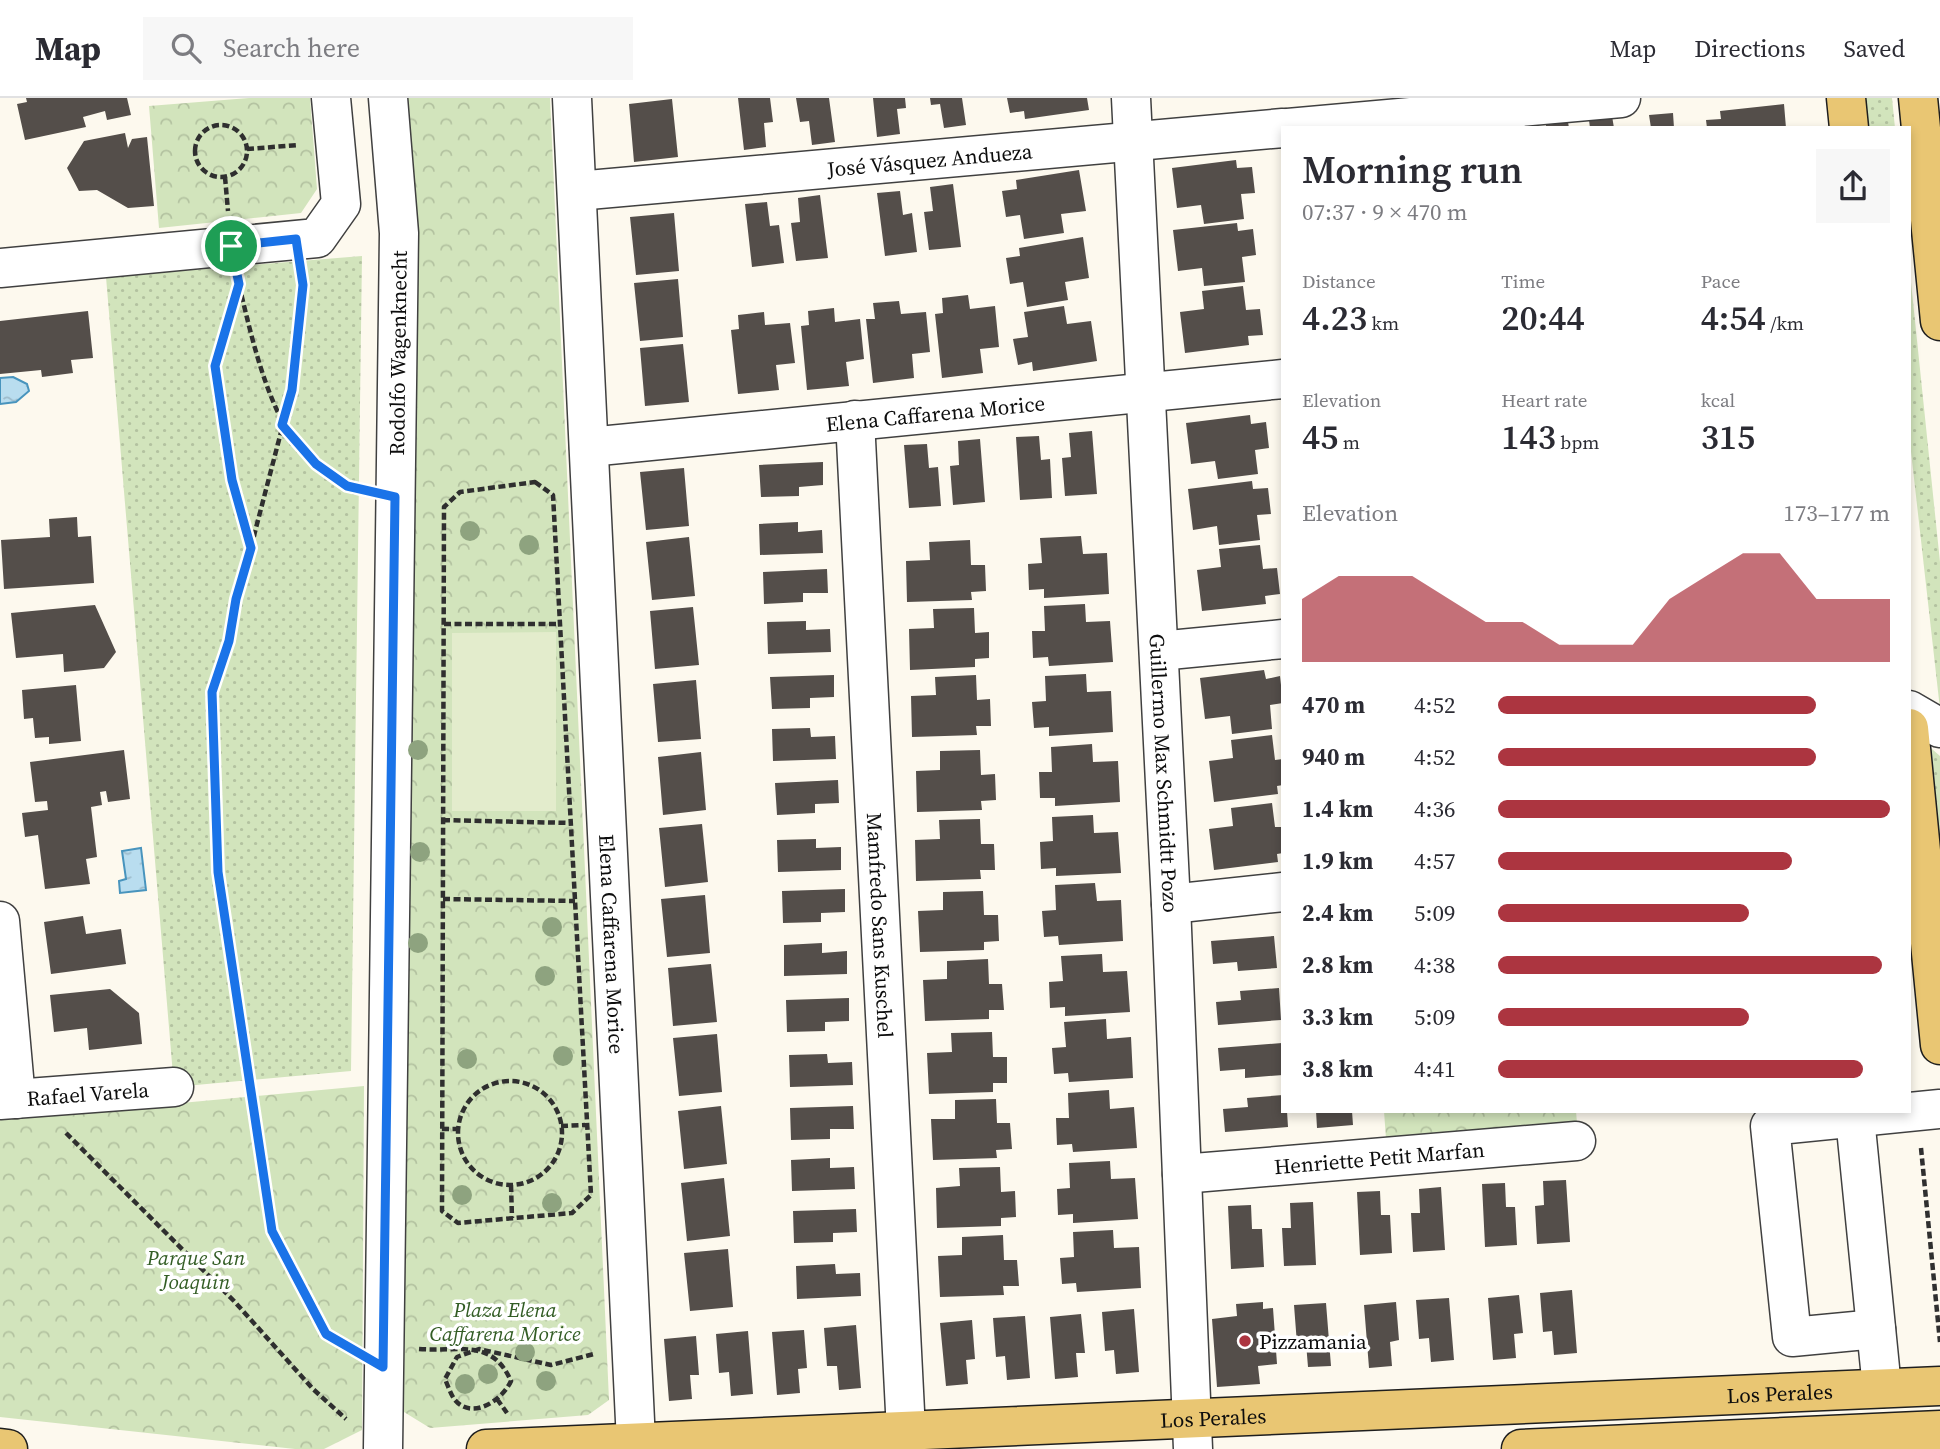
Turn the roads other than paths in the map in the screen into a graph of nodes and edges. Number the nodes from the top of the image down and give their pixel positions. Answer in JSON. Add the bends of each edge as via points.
{"nodes":[{"id":1,"x":331,"y":98,"type":"edge"},
{"id":2,"x":388,"y":98,"type":"edge"},
{"id":3,"x":572,"y":98,"type":"edge"},
{"id":4,"x":1131,"y":98,"type":"edge"},
{"id":5,"x":1621,"y":98,"type":"edge"},
{"id":6,"x":1846,"y":98,"type":"edge"},
{"id":7,"x":1918,"y":98,"type":"edge"},
{"id":8,"x":1307,"y":126,"type":"edge"},
{"id":9,"x":1849,"y":126,"type":"edge"},
{"id":10,"x":1281,"y":128,"type":"edge"},
{"id":11,"x":1134,"y":142,"type":"junction"},
{"id":12,"x":577,"y":191,"type":"junction"},
{"id":13,"x":0,"y":268,"type":"edge"},
{"id":14,"x":1940,"y":321,"type":"edge"},
{"id":15,"x":1281,"y":379,"type":"edge"},
{"id":16,"x":1144,"y":392,"type":"junction"},
{"id":17,"x":855,"y":421,"type":"junction"},
{"id":18,"x":589,"y":447,"type":"junction"},
{"id":19,"x":1281,"y":639,"type":"edge"},
{"id":20,"x":1159,"y":651,"type":"junction"},
{"id":21,"x":1911,"y":711,"type":"edge"},
{"id":22,"x":1940,"y":728,"type":"edge"},
{"id":23,"x":1911,"y":748,"type":"edge"},
{"id":24,"x":1281,"y":892,"type":"edge"},
{"id":25,"x":1171,"y":904,"type":"junction"},
{"id":26,"x":0,"y":920,"type":"edge"},
{"id":27,"x":1940,"y":1045,"type":"edge"},
{"id":28,"x":174,"y":1087,"type":"dead end"},
{"id":29,"x":8,"y":1100,"type":"edge"},
{"id":30,"x":1929,"y":1110,"type":"edge"},
{"id":31,"x":1911,"y":1112,"type":"edge"},
{"id":32,"x":1901,"y":1113,"type":"edge"},
{"id":33,"x":1855,"y":1118,"type":"junction"},
{"id":34,"x":1576,"y":1141,"type":"dead end"},
{"id":35,"x":1182,"y":1174,"type":"junction"},
{"id":36,"x":1876,"y":1329,"type":"junction"},
{"id":37,"x":1940,"y":1386,"type":"edge"},
{"id":38,"x":1882,"y":1388,"type":"junction"},
{"id":39,"x":1940,"y":1430,"type":"edge"},
{"id":40,"x":906,"y":1431,"type":"junction"},
{"id":41,"x":1192,"y":1434,"type":"edge"},
{"id":42,"x":636,"y":1442,"type":"junction"},
{"id":43,"x":1704,"y":1445,"type":"edge"},
{"id":44,"x":0,"y":1448,"type":"edge"},
{"id":45,"x":8,"y":1449,"type":"edge"},
{"id":46,"x":383,"y":1449,"type":"edge"},
{"id":47,"x":486,"y":1449,"type":"edge"},
{"id":48,"x":1521,"y":1449,"type":"edge"}],
"edges":[{"from":1,"to":13,"type":"street","via":[[341,204],[307,239]]},
{"from":2,"to":46,"type":"street","name":"Rodolfo Wagenknecht","via":[[399,233]]},
{"from":3,"to":12,"type":"street","name":"Elena Caffarena Morice"},
{"from":4,"to":11,"type":"street","name":"Guillermo Max Schmidtt Pozo"},
{"from":5,"to":8,"type":"street","name":"José Vásquez Andueza"},
{"from":6,"to":9,"type":"main road"},
{"from":7,"to":14,"type":"main road"},
{"from":10,"to":11,"type":"street","name":"José Vásquez Andueza"},
{"from":11,"to":12,"type":"street","name":"José Vásquez Andueza"},
{"from":11,"to":16,"type":"street","name":"Guillermo Max Schmidtt Pozo"},
{"from":12,"to":18,"type":"street","name":"Elena Caffarena Morice"},
{"from":15,"to":16,"type":"street","name":"Elena Caffarena Morice"},
{"from":16,"to":17,"type":"street","name":"Elena Caffarena Morice"},
{"from":16,"to":20,"type":"street","name":"Guillermo Max Schmidtt Pozo"},
{"from":17,"to":18,"type":"street","name":"Elena Caffarena Morice"},
{"from":17,"to":40,"type":"street","name":"Mamfredo Sans Kuschel"},
{"from":18,"to":42,"type":"street","name":"Elena Caffarena Morice"},
{"from":19,"to":20,"type":"street"},
{"from":20,"to":25,"type":"street","name":"Guillermo Max Schmidtt Pozo"},
{"from":21,"to":22,"type":"street"},
{"from":23,"to":27,"type":"main road"},
{"from":24,"to":25,"type":"street"},
{"from":25,"to":35,"type":"street","name":"Guillermo Max Schmidtt Pozo"},
{"from":26,"to":29,"type":"street"},
{"from":28,"to":29,"type":"street","name":"Rafael Varela"},
{"from":30,"to":31,"type":"street"},
{"from":32,"to":33,"type":"street"},
{"from":33,"to":36,"type":"street"},
{"from":33,"to":36,"type":"street","via":[[1770,1126],[1792,1338]]},
{"from":34,"to":35,"type":"street","name":"Henriette Petit Marfan"},
{"from":35,"to":41,"type":"street","name":"Guillermo Max Schmidtt Pozo"},
{"from":36,"to":38,"type":"street"},
{"from":37,"to":38,"type":"main road","name":"Los Perales"},
{"from":38,"to":41,"type":"main road","name":"Los Perales"},
{"from":39,"to":43,"type":"main road","name":"Los Perales"},
{"from":40,"to":41,"type":"main road","name":"Los Perales"},
{"from":40,"to":42,"type":"main road","name":"Los Perales"},
{"from":42,"to":47,"type":"main road","name":"Los Perales"},
{"from":43,"to":48,"type":"main road","name":"Los Perales"},
{"from":44,"to":45,"type":"main road"}]}
